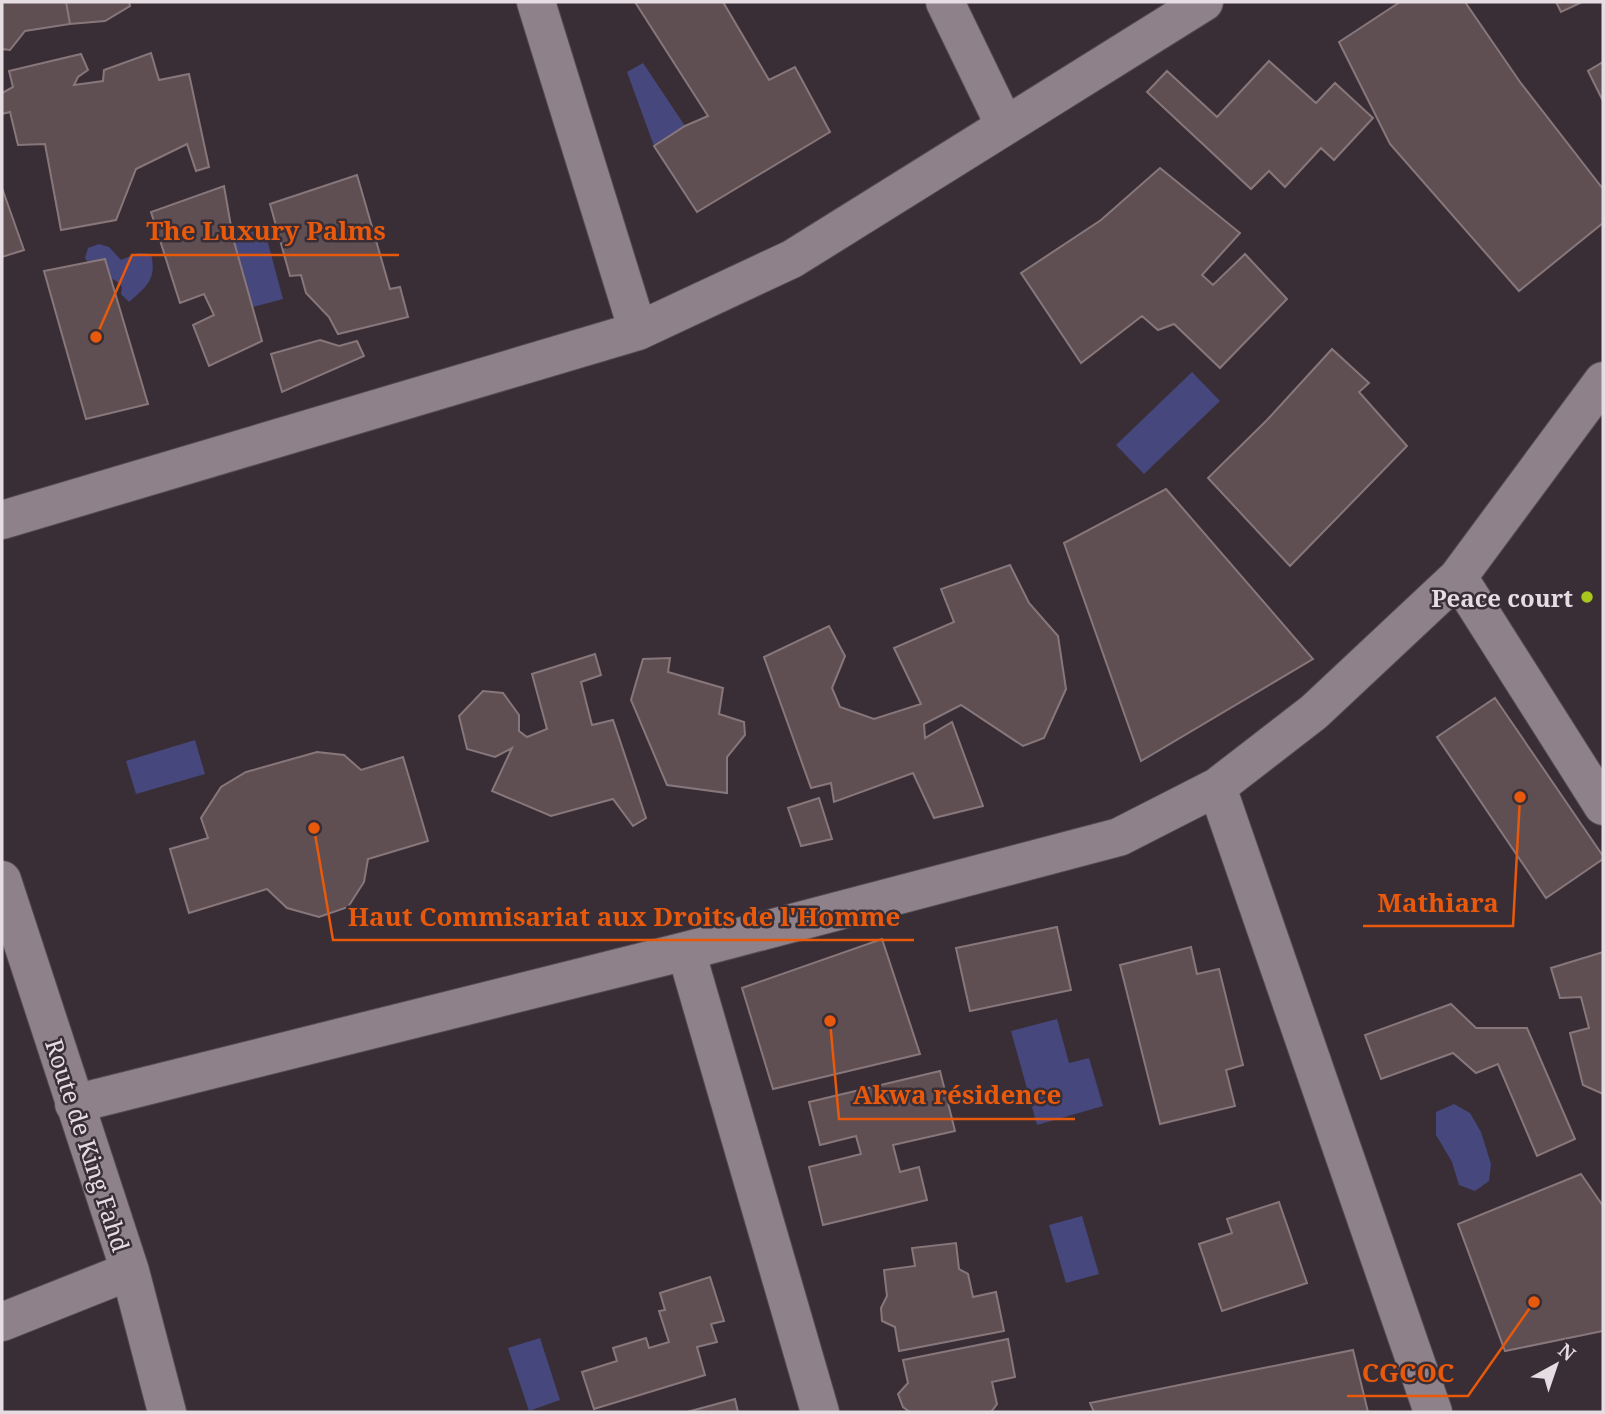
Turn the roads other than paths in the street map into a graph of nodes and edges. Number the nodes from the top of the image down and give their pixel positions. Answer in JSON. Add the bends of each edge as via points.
{"nodes":[{"id":1,"x":536,"y":2,"type":"edge"},
{"id":2,"x":945,"y":2,"type":"edge"},
{"id":3,"x":1204,"y":2,"type":"edge"},
{"id":4,"x":1005,"y":126,"type":"junction"},
{"id":5,"x":638,"y":331,"type":"junction"},
{"id":6,"x":1603,"y":381,"type":"edge"},
{"id":7,"x":2,"y":520,"type":"edge"},
{"id":8,"x":1458,"y":577,"type":"junction"},
{"id":9,"x":1217,"y":787,"type":"junction"},
{"id":10,"x":1603,"y":806,"type":"edge"},
{"id":11,"x":2,"y":880,"type":"edge"},
{"id":12,"x":687,"y":951,"type":"junction"},
{"id":13,"x":74,"y":1104,"type":"junction"},
{"id":14,"x":130,"y":1271,"type":"junction"},
{"id":15,"x":2,"y":1322,"type":"edge"},
{"id":16,"x":167,"y":1412,"type":"edge"},
{"id":17,"x":820,"y":1412,"type":"edge"},
{"id":18,"x":1433,"y":1412,"type":"edge"}],
"edges":[{"from":1,"to":5,"type":"street"},
{"from":2,"to":4,"type":"street"},
{"from":3,"to":4,"type":"street"},
{"from":4,"to":5,"type":"street","via":[[792,259]]},
{"from":5,"to":7,"type":"street"},
{"from":6,"to":8,"type":"street"},
{"from":8,"to":9,"type":"street","via":[[1314,712]]},
{"from":8,"to":10,"type":"street"},
{"from":9,"to":12,"type":"street","via":[[1119,837]]},
{"from":9,"to":18,"type":"street"},
{"from":11,"to":13,"type":"street","name":"Route de King Fahd"},
{"from":12,"to":13,"type":"street"},
{"from":12,"to":17,"type":"street"},
{"from":13,"to":14,"type":"street","name":"Route de King Fahd"},
{"from":14,"to":15,"type":"street"},
{"from":14,"to":16,"type":"street","name":"Route de King Fahd"}]}
